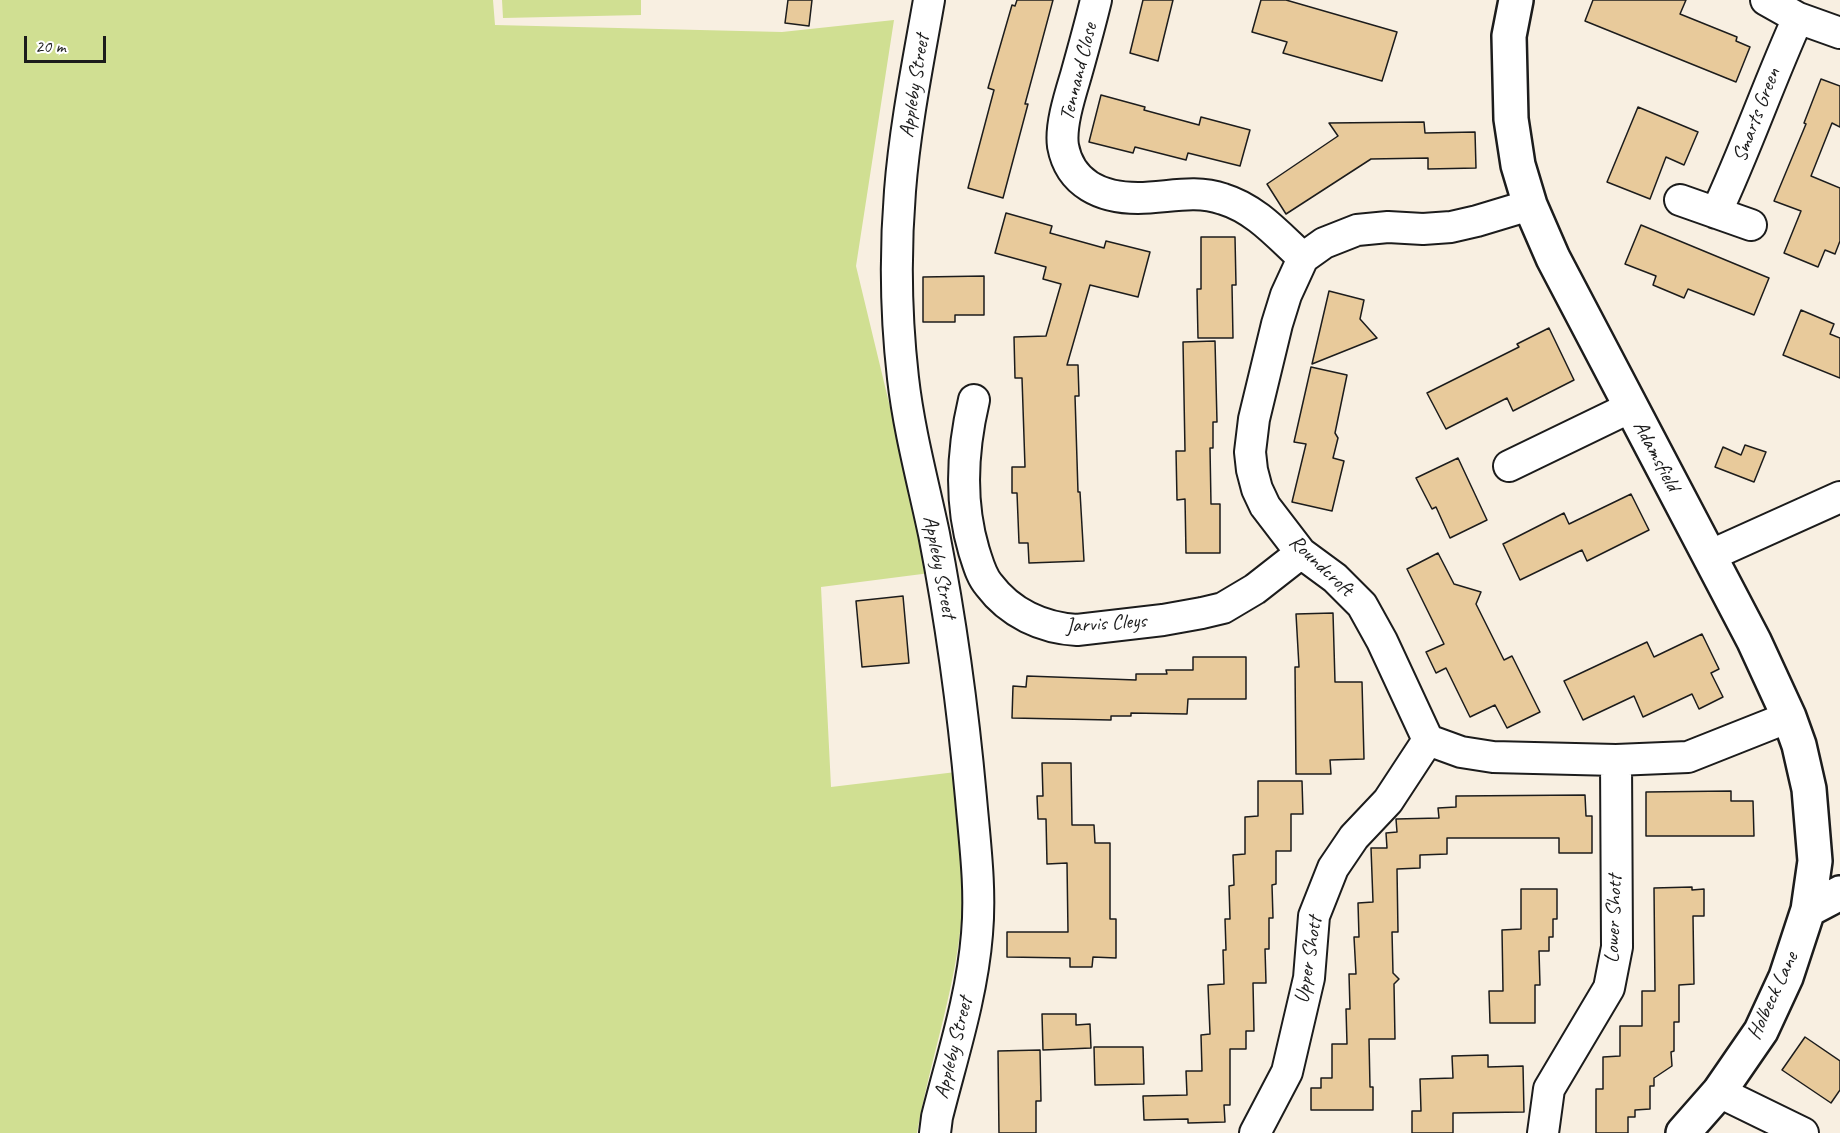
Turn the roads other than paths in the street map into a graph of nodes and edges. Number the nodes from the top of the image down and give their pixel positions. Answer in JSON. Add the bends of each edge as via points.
{"nodes":[{"id":1,"x":929,"y":0,"type":"edge"},
{"id":2,"x":1096,"y":0,"type":"edge"},
{"id":3,"x":1516,"y":0,"type":"edge"},
{"id":4,"x":1766,"y":0,"type":"edge"},
{"id":5,"x":1798,"y":18,"type":"junction"},
{"id":6,"x":1840,"y":33,"type":"edge"},
{"id":7,"x":1680,"y":200,"type":"dead end"},
{"id":8,"x":1530,"y":205,"type":"junction"},
{"id":9,"x":1716,"y":213,"type":"junction"},
{"id":10,"x":1752,"y":225,"type":"dead end"},
{"id":11,"x":1303,"y":258,"type":"junction"},
{"id":12,"x":974,"y":400,"type":"dead end"},
{"id":13,"x":1631,"y":407,"type":"junction"},
{"id":14,"x":1509,"y":466,"type":"dead end"},
{"id":15,"x":1840,"y":497,"type":"edge"},
{"id":16,"x":1301,"y":553,"type":"junction"},
{"id":17,"x":1709,"y":556,"type":"junction"},
{"id":18,"x":1789,"y":717,"type":"junction"},
{"id":19,"x":1428,"y":740,"type":"junction"},
{"id":20,"x":1616,"y":760,"type":"junction"},
{"id":21,"x":1840,"y":893,"type":"edge"},
{"id":22,"x":1809,"y":910,"type":"junction"},
{"id":23,"x":1719,"y":1092,"type":"junction"},
{"id":24,"x":935,"y":1133,"type":"edge"},
{"id":25,"x":1255,"y":1133,"type":"edge"},
{"id":26,"x":1543,"y":1133,"type":"edge"},
{"id":27,"x":1683,"y":1133,"type":"edge"},
{"id":28,"x":1803,"y":1133,"type":"edge"}],
"edges":[{"from":1,"to":24,"type":"street","name":"Appleby Street","via":[[900,190],[898,311],[909,422],[950,620],[979,886],[970,983]]},
{"from":2,"to":11,"type":"street","name":"Tennand Close","via":[[1066,111],[1063,145],[1072,171],[1089,188],[1113,195],[1137,198],[1183,193],[1222,198],[1251,210]]},
{"from":3,"to":8,"type":"street","name":"Adamsfield","via":[[1509,36],[1511,119],[1518,165]]},
{"from":4,"to":5,"type":"street"},
{"from":5,"to":6,"type":"street"},
{"from":5,"to":9,"type":"street","name":"Smarts Green"},
{"from":7,"to":9,"type":"street"},
{"from":8,"to":11,"type":"street","via":[[1450,227],[1357,230],[1324,243]]},
{"from":8,"to":13,"type":"street","name":"Adamsfield","via":[[1553,258]]},
{"from":9,"to":10,"type":"street"},
{"from":11,"to":16,"type":"street","name":"Roundcroft","via":[[1277,324],[1250,452],[1257,489],[1265,506]]},
{"from":12,"to":16,"type":"street","name":"Jarvis Cleys","via":[[963,481],[971,541],[988,585],[1028,618],[1077,630],[1223,608]]},
{"from":13,"to":14,"type":"street"},
{"from":13,"to":17,"type":"street","name":"Adamsfield"},
{"from":15,"to":17,"type":"street"},
{"from":16,"to":19,"type":"street","name":"Roundcroft","via":[[1335,578],[1362,605]]},
{"from":17,"to":18,"type":"street","name":"Adamsfield"},
{"from":18,"to":20,"type":"street","via":[[1688,758]]},
{"from":18,"to":22,"type":"street","name":"Adamsfield","via":[[1809,789],[1815,861]]},
{"from":19,"to":20,"type":"street","via":[[1461,752],[1493,757]]},
{"from":19,"to":25,"type":"street","name":"Upper Shott","via":[[1388,801],[1354,837],[1333,868],[1314,916],[1309,978],[1287,1072]]},
{"from":20,"to":26,"type":"street","name":"Lower Shott","via":[[1617,947],[1609,988],[1548,1089]]},
{"from":21,"to":22,"type":"street"},
{"from":22,"to":23,"type":"street","name":"Holbeck Lane","via":[[1786,977],[1761,1031]]},
{"from":23,"to":27,"type":"street","name":"Holbeck Lane"},
{"from":23,"to":28,"type":"street"}]}
